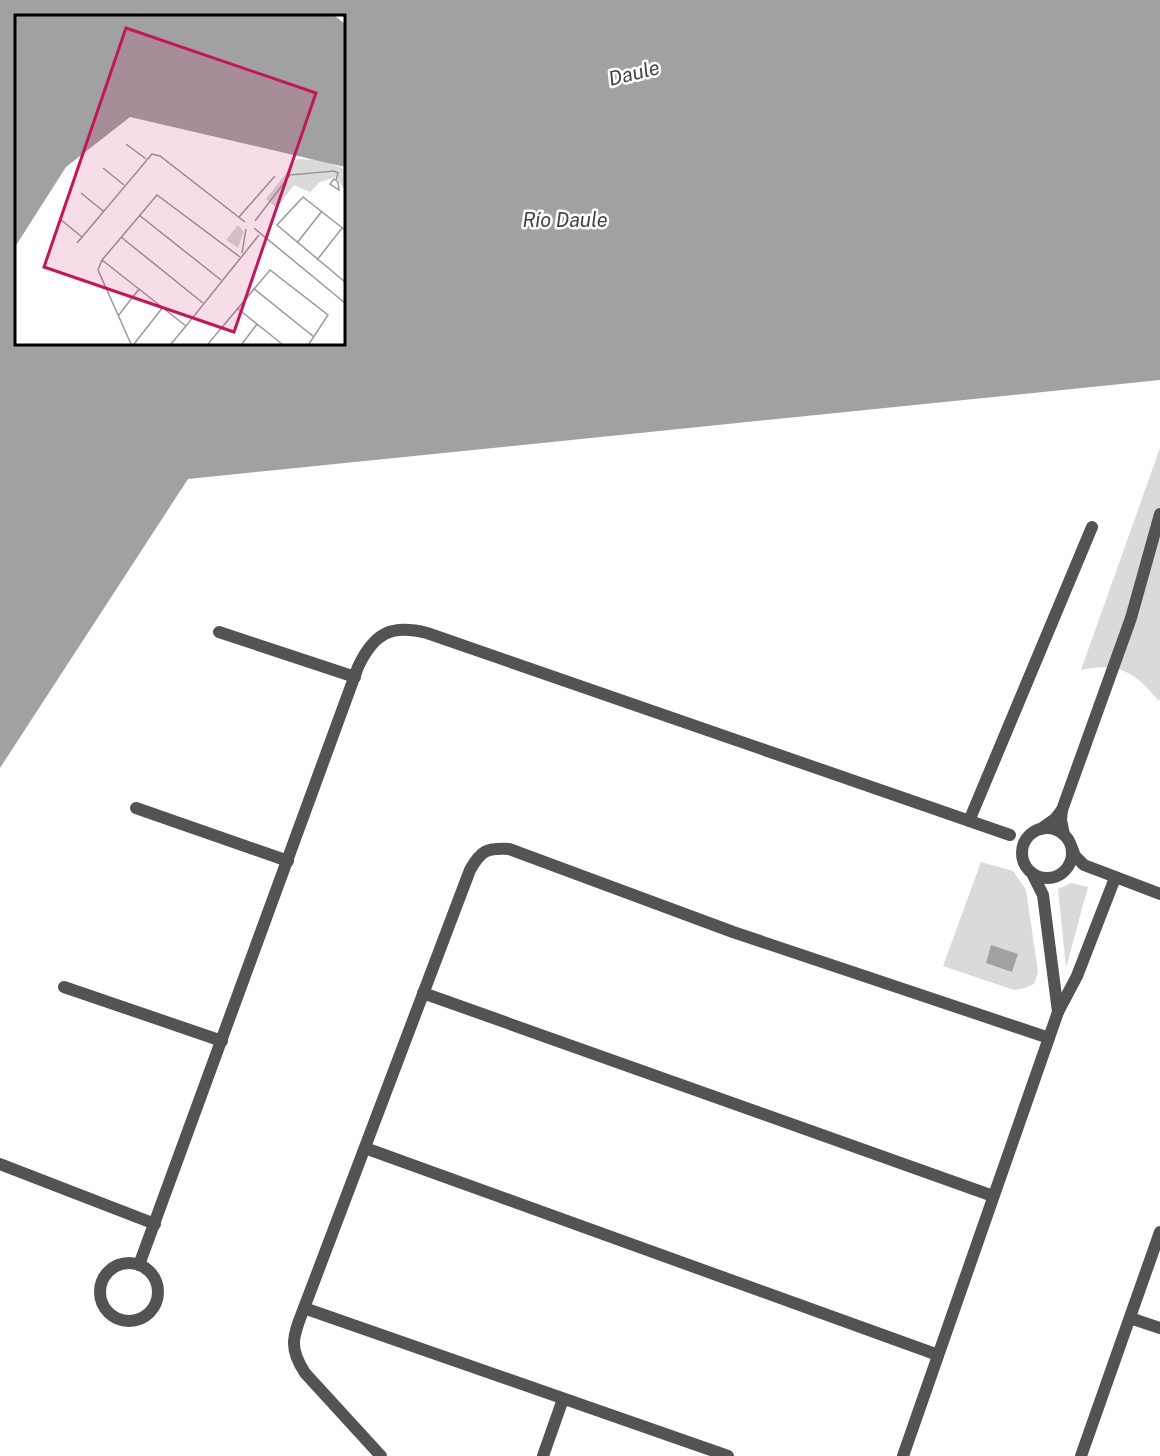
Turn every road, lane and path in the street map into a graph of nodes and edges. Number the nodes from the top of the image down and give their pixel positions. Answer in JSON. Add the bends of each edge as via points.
{"nodes":[{"id":1,"x":1160,"y":514,"type":"edge"},
{"id":2,"x":1092,"y":527,"type":"dead end"},
{"id":3,"x":219,"y":632,"type":"dead end"},
{"id":4,"x":355,"y":677,"type":"junction"},
{"id":5,"x":136,"y":808,"type":"dead end"},
{"id":6,"x":1062,"y":810,"type":"junction"},
{"id":7,"x":969,"y":821,"type":"junction"},
{"id":8,"x":1038,"y":830,"type":"junction"},
{"id":9,"x":1010,"y":835,"type":"junction"},
{"id":10,"x":1064,"y":835,"type":"junction"},
{"id":11,"x":1072,"y":848,"type":"junction"},
{"id":12,"x":1022,"y":853,"type":"junction"},
{"id":13,"x":288,"y":861,"type":"junction"},
{"id":14,"x":1090,"y":869,"type":"junction"},
{"id":15,"x":1031,"y":872,"type":"junction"},
{"id":16,"x":1060,"y":875,"type":"junction"},
{"id":17,"x":1115,"y":878,"type":"junction"},
{"id":18,"x":1160,"y":894,"type":"edge"},
{"id":19,"x":64,"y":987,"type":"dead end"},
{"id":20,"x":423,"y":993,"type":"junction"},
{"id":21,"x":1058,"y":1012,"type":"junction"},
{"id":22,"x":1049,"y":1038,"type":"junction"},
{"id":23,"x":222,"y":1041,"type":"junction"},
{"id":24,"x":365,"y":1148,"type":"junction"},
{"id":25,"x":0,"y":1164,"type":"edge"},
{"id":26,"x":993,"y":1196,"type":"junction"},
{"id":27,"x":155,"y":1224,"type":"junction"},
{"id":28,"x":1160,"y":1232,"type":"edge"},
{"id":29,"x":139,"y":1265,"type":"junction"},
{"id":30,"x":304,"y":1308,"type":"junction"},
{"id":31,"x":1130,"y":1318,"type":"junction"},
{"id":32,"x":1160,"y":1328,"type":"edge"},
{"id":33,"x":938,"y":1355,"type":"junction"},
{"id":34,"x":563,"y":1399,"type":"junction"},
{"id":35,"x":381,"y":1456,"type":"edge"},
{"id":36,"x":543,"y":1456,"type":"edge"},
{"id":37,"x":725,"y":1456,"type":"edge"},
{"id":38,"x":903,"y":1456,"type":"edge"},
{"id":39,"x":1081,"y":1456,"type":"edge"}],
"edges":[{"from":1,"to":6,"type":"street","via":[[1131,618]]},
{"from":2,"to":7,"type":"street"},
{"from":3,"to":4,"type":"street"},
{"from":4,"to":7,"type":"street","via":[[366,650],[378,637],[394,629],[411,629]]},
{"from":4,"to":13,"type":"street"},
{"from":5,"to":13,"type":"street"},
{"from":6,"to":8,"type":"street"},
{"from":6,"to":10,"type":"street"},
{"from":7,"to":9,"type":"street"},
{"from":8,"to":9,"type":"street"},
{"from":8,"to":10,"type":"street","via":[[1058,830]]},
{"from":8,"to":12,"type":"street","via":[[1023,845]]},
{"from":9,"to":12,"type":"street"},
{"from":10,"to":11,"type":"street"},
{"from":11,"to":14,"type":"street","via":[[1078,861]]},
{"from":11,"to":16,"type":"street","via":[[1070,864]]},
{"from":12,"to":15,"type":"street"},
{"from":13,"to":23,"type":"street"},
{"from":14,"to":16,"type":"street"},
{"from":14,"to":17,"type":"street"},
{"from":15,"to":16,"type":"street","via":[[1045,878]]},
{"from":15,"to":21,"type":"street","via":[[1043,895]]},
{"from":17,"to":18,"type":"street"},
{"from":17,"to":21,"type":"street","via":[[1077,976]]},
{"from":19,"to":23,"type":"street"},
{"from":20,"to":22,"type":"street","via":[[476,859],[485,851],[509,849],[733,932]]},
{"from":20,"to":24,"type":"street"},
{"from":20,"to":26,"type":"street"},
{"from":21,"to":22,"type":"street"},
{"from":22,"to":26,"type":"street"},
{"from":23,"to":27,"type":"street"},
{"from":24,"to":30,"type":"street"},
{"from":24,"to":33,"type":"street"},
{"from":25,"to":27,"type":"street"},
{"from":26,"to":33,"type":"street"},
{"from":27,"to":29,"type":"street"},
{"from":28,"to":31,"type":"street"},
{"from":29,"to":29,"type":"street","via":[[130,1263],[112,1269],[101,1284],[102,1304],[115,1318],[134,1321],[156,1305],[158,1286],[154,1277]]},
{"from":30,"to":34,"type":"street"},
{"from":30,"to":35,"type":"street","via":[[295,1333],[296,1360]]},
{"from":31,"to":32,"type":"street"},
{"from":31,"to":39,"type":"street"},
{"from":33,"to":38,"type":"street"},
{"from":34,"to":36,"type":"street"},
{"from":34,"to":37,"type":"street"}]}
